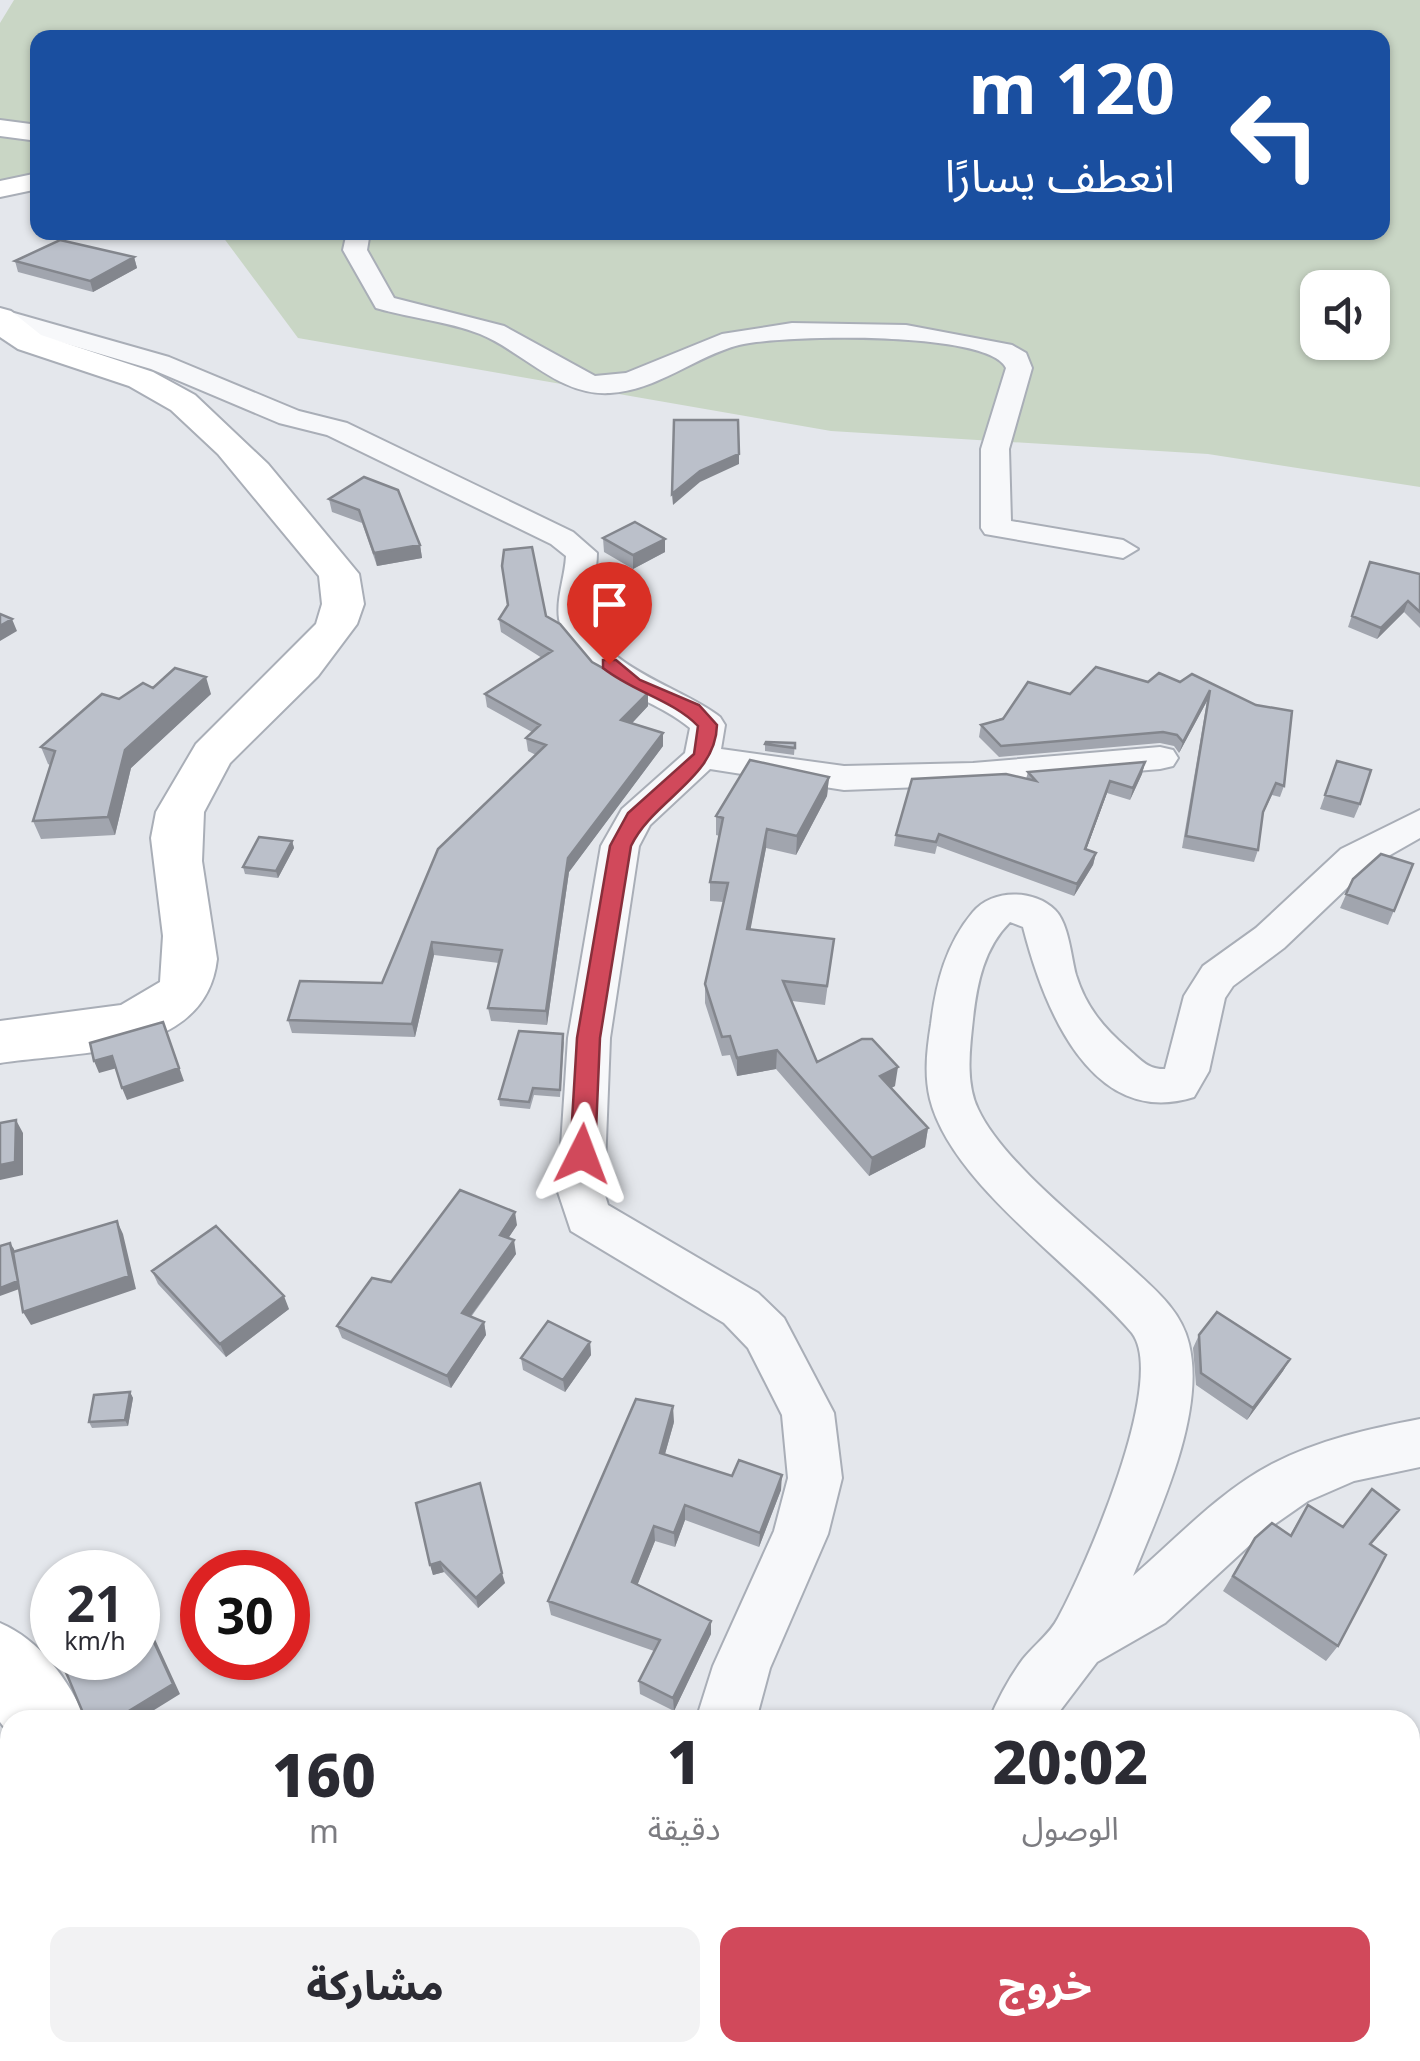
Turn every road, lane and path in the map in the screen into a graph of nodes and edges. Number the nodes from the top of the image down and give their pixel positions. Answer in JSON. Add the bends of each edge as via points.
{"nodes":[{"id":1,"x":0,"y":128,"type":"edge"},
{"id":2,"x":30,"y":132,"type":"edge"},
{"id":3,"x":30,"y":183,"type":"edge"},
{"id":4,"x":0,"y":189,"type":"edge"},
{"id":5,"x":358,"y":240,"type":"edge"},
{"id":6,"x":0,"y":317,"type":"edge"},
{"id":7,"x":1124,"y":548,"type":"dead end"},
{"id":8,"x":702,"y":757,"type":"junction"},
{"id":9,"x":1160,"y":758,"type":"dead end"},
{"id":10,"x":1420,"y":822,"type":"edge"},
{"id":11,"x":0,"y":1042,"type":"edge"},
{"id":12,"x":1420,"y":1444,"type":"edge"},
{"id":13,"x":1077,"y":1642,"type":"junction"},
{"id":14,"x":0,"y":1661,"type":"edge"},
{"id":15,"x":39,"y":1710,"type":"edge"},
{"id":16,"x":729,"y":1710,"type":"edge"},
{"id":17,"x":1025,"y":1710,"type":"edge"}],
"edges":[{"from":1,"to":2,"type":"street"},
{"from":3,"to":4,"type":"street"},
{"from":5,"to":7,"type":"street","via":[[356,250],[385,303],[494,330],[545,364],[592,383],[626,382],[736,338],[786,332],[873,332],[1003,350],[1019,368],[994,449],[996,528]]},
{"from":6,"to":8,"type":"street","via":[[160,363],[289,417],[337,429],[562,538],[582,553],[576,622],[585,644],[633,684],[692,709],[708,725]]},
{"from":6,"to":11,"type":"street","via":[[21,338],[159,387],[206,421],[339,574],[343,607],[314,659],[258,703],[208,756],[178,818],[178,885],[193,969],[183,992],[159,1013],[126,1026]]},
{"from":8,"to":9,"type":"street","via":[[844,778]]},
{"from":8,"to":16,"type":"street","via":[[635,818],[620,846],[588,1038],[580,1192],[588,1217],[741,1308],[766,1334],[808,1413],[815,1478],[801,1534]]},
{"from":10,"to":13,"type":"street","via":[[1355,858],[1270,938],[1218,976],[1205,996],[1178,1086],[1135,1080],[1080,1031],[1041,920],[1025,910],[1003,906],[992,913],[958,966],[947,1061],[958,1116],[989,1159],[1136,1303],[1164,1340],[1170,1378],[1152,1453]]},
{"from":12,"to":13,"type":"street","via":[[1350,1457],[1289,1483],[1145,1603]]},
{"from":13,"to":17,"type":"street"},
{"from":14,"to":15,"type":"street"}]}
